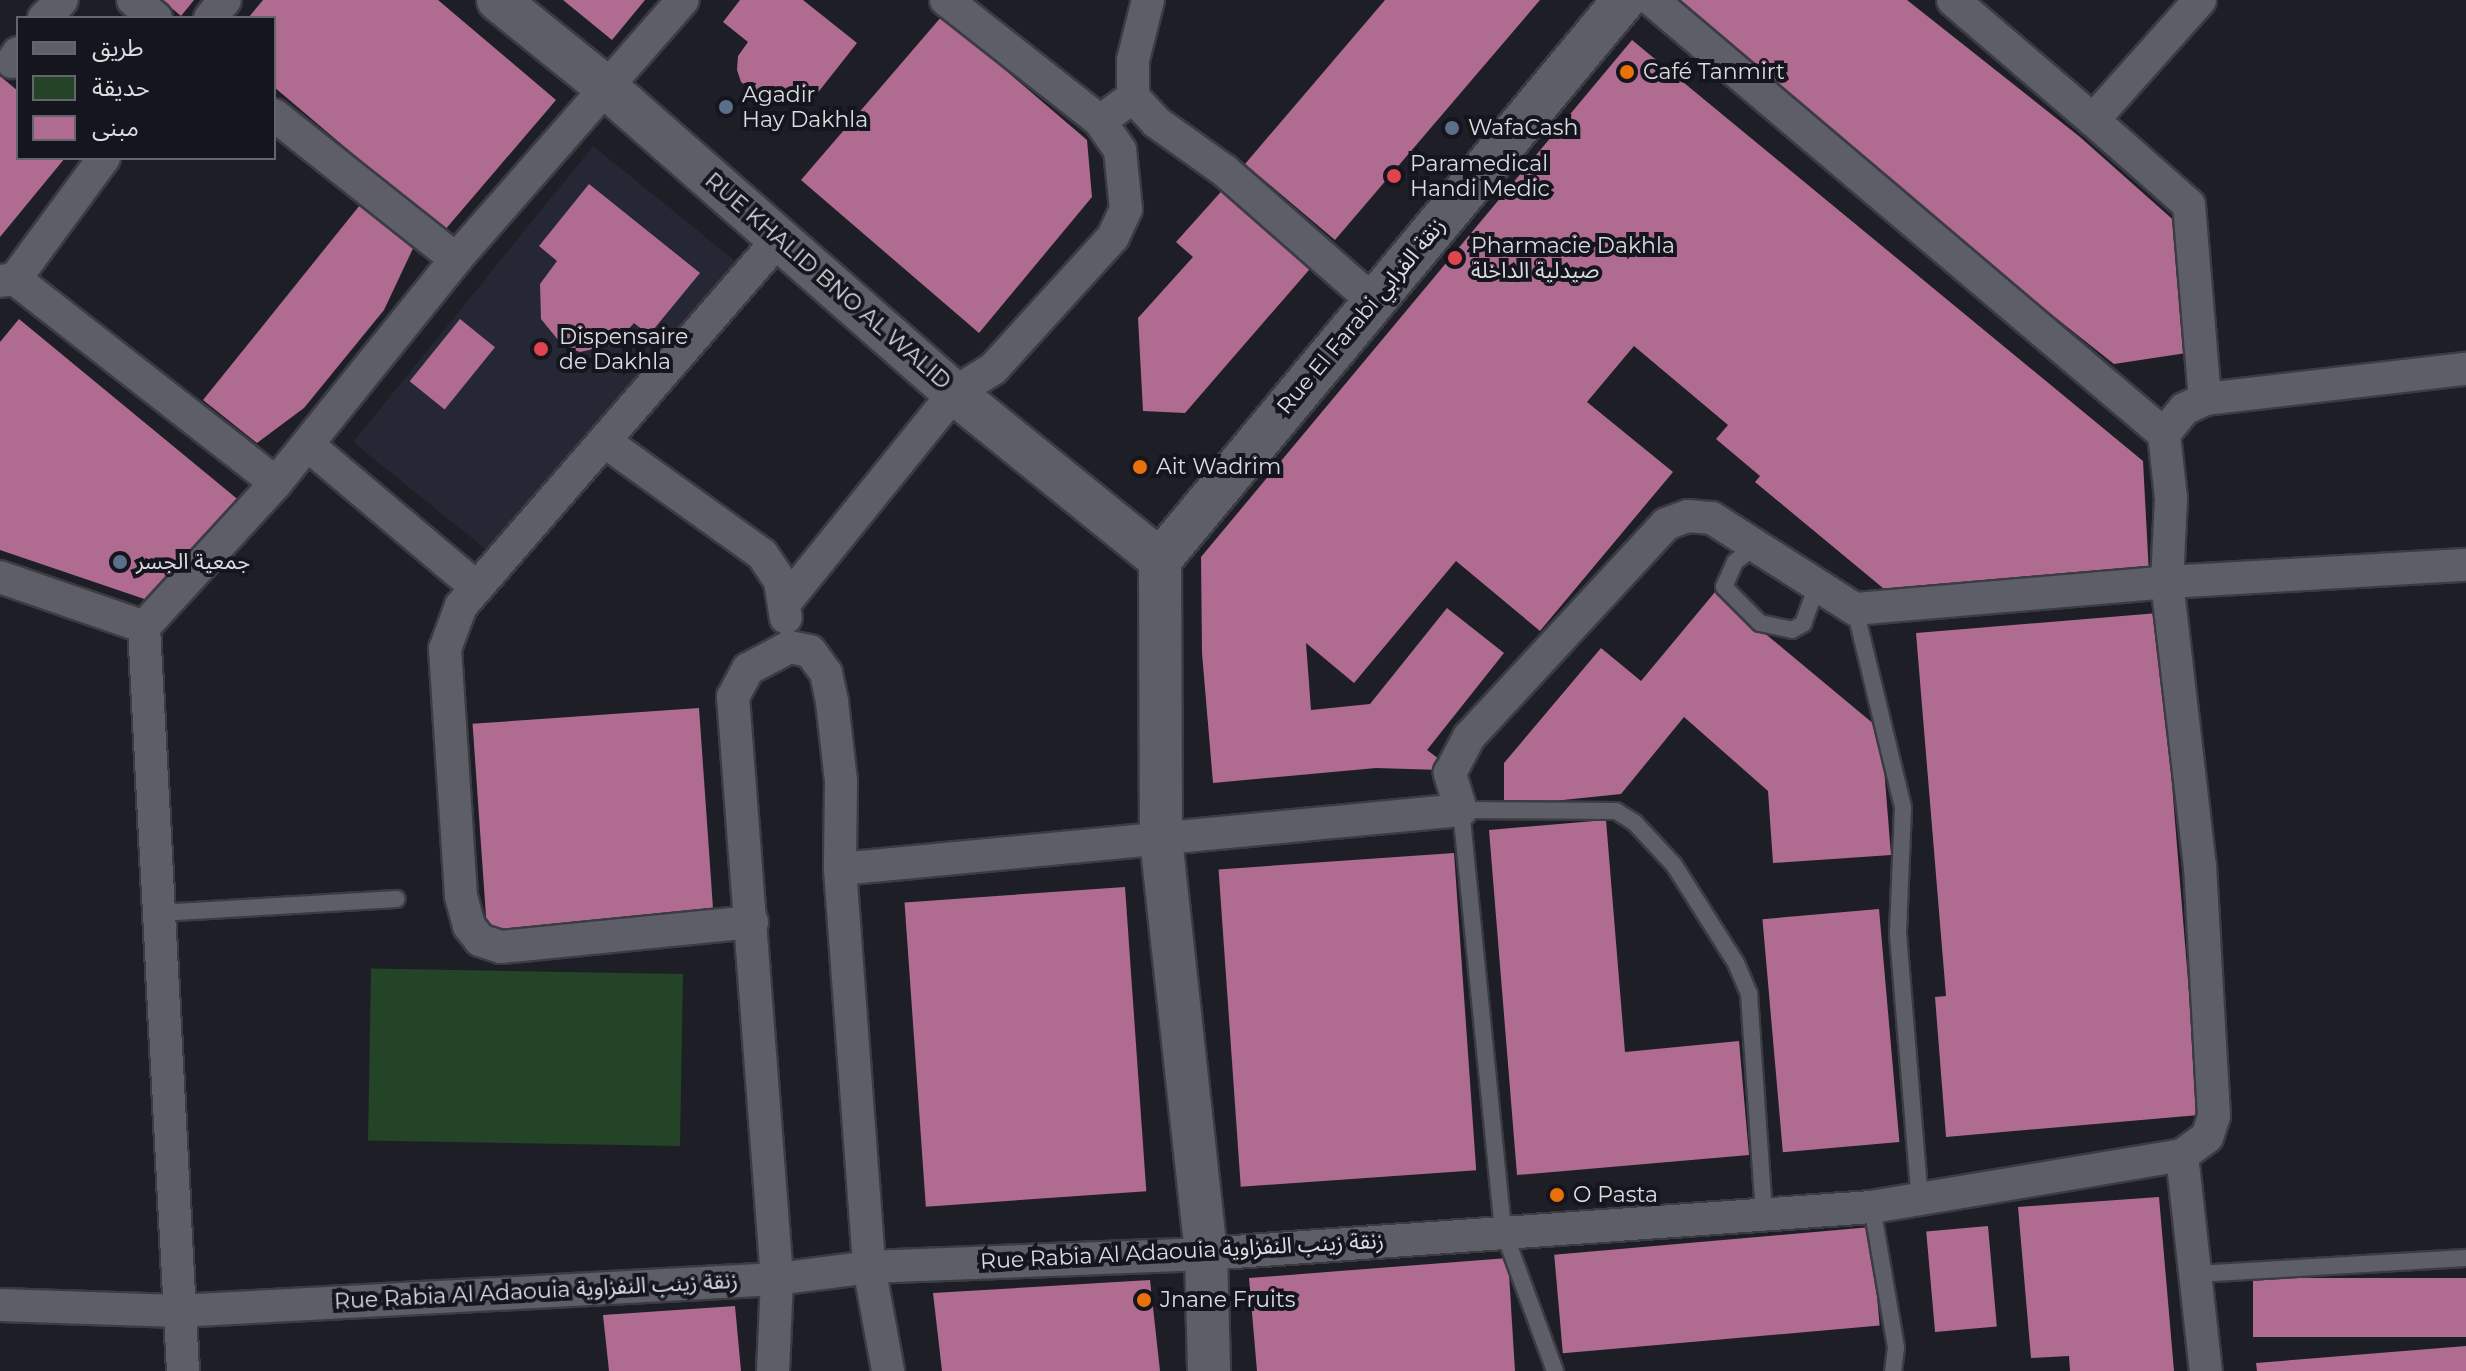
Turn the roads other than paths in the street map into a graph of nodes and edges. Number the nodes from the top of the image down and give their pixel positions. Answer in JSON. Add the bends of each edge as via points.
{"nodes":[{"id":1,"x":62,"y":0,"type":"edge"},
{"id":2,"x":133,"y":0,"type":"edge"},
{"id":3,"x":225,"y":0,"type":"edge"},
{"id":4,"x":498,"y":0,"type":"edge"},
{"id":5,"x":683,"y":0,"type":"edge"},
{"id":6,"x":946,"y":0,"type":"edge"},
{"id":7,"x":1148,"y":0,"type":"edge"},
{"id":8,"x":1624,"y":0,"type":"edge"},
{"id":9,"x":1652,"y":0,"type":"edge"},
{"id":10,"x":1953,"y":0,"type":"edge"},
{"id":11,"x":2200,"y":0,"type":"edge"},
{"id":12,"x":46,"y":16,"type":"edge"},
{"id":13,"x":153,"y":16,"type":"edge"},
{"id":14,"x":212,"y":16,"type":"edge"},
{"id":15,"x":607,"y":88,"type":"junction"},
{"id":16,"x":1133,"y":97,"type":"junction"},
{"id":17,"x":276,"y":117,"type":"edge"},
{"id":18,"x":2093,"y":120,"type":"junction"},
{"id":19,"x":1100,"y":121,"type":"junction"},
{"id":20,"x":102,"y":160,"type":"edge"},
{"id":21,"x":780,"y":238,"type":"junction"},
{"id":22,"x":456,"y":259,"type":"junction"},
{"id":23,"x":8,"y":280,"type":"edge"},
{"id":24,"x":1373,"y":301,"type":"junction"},
{"id":25,"x":2466,"y":369,"type":"edge"},
{"id":26,"x":954,"y":393,"type":"junction"},
{"id":27,"x":2205,"y":399,"type":"junction"},
{"id":28,"x":2164,"y":434,"type":"junction"},
{"id":29,"x":604,"y":441,"type":"junction"},
{"id":30,"x":308,"y":445,"type":"junction"},
{"id":31,"x":276,"y":483,"type":"junction"},
{"id":32,"x":1756,"y":546,"type":"junction"},
{"id":33,"x":1160,"y":560,"type":"junction"},
{"id":34,"x":2466,"y":565,"type":"edge"},
{"id":35,"x":0,"y":577,"type":"edge"},
{"id":36,"x":2167,"y":582,"type":"junction"},
{"id":37,"x":477,"y":588,"type":"junction"},
{"id":38,"x":1816,"y":589,"type":"junction"},
{"id":39,"x":784,"y":604,"type":"junction"},
{"id":40,"x":1855,"y":609,"type":"junction"},
{"id":41,"x":144,"y":627,"type":"junction"},
{"id":42,"x":789,"y":647,"type":"junction"},
{"id":43,"x":1461,"y":810,"type":"junction"},
{"id":44,"x":1161,"y":839,"type":"junction"},
{"id":45,"x":840,"y":869,"type":"junction"},
{"id":46,"x":397,"y":899,"type":"dead end"},
{"id":47,"x":159,"y":913,"type":"junction"},
{"id":48,"x":752,"y":922,"type":"junction"},
{"id":49,"x":2182,"y":1155,"type":"junction"},
{"id":50,"x":1920,"y":1202,"type":"junction"},
{"id":51,"x":1872,"y":1207,"type":"junction"},
{"id":52,"x":1764,"y":1214,"type":"junction"},
{"id":53,"x":1503,"y":1230,"type":"junction"},
{"id":54,"x":1206,"y":1254,"type":"junction"},
{"id":55,"x":2466,"y":1258,"type":"edge"},
{"id":56,"x":869,"y":1267,"type":"junction"},
{"id":57,"x":2197,"y":1274,"type":"junction"},
{"id":58,"x":777,"y":1279,"type":"junction"},
{"id":59,"x":0,"y":1305,"type":"edge"},
{"id":60,"x":178,"y":1311,"type":"junction"},
{"id":61,"x":183,"y":1371,"type":"edge"},
{"id":62,"x":773,"y":1371,"type":"edge"},
{"id":63,"x":888,"y":1371,"type":"edge"},
{"id":64,"x":1209,"y":1371,"type":"edge"},
{"id":65,"x":1555,"y":1371,"type":"edge"},
{"id":66,"x":1893,"y":1371,"type":"edge"},
{"id":67,"x":2206,"y":1371,"type":"edge"}],
"edges":[{"from":1,"to":12,"type":"street"},
{"from":2,"to":13,"type":"street"},
{"from":3,"to":14,"type":"street"},
{"from":4,"to":15,"type":"street","name":"RUE KHALID BNO AL WALID"},
{"from":5,"to":15,"type":"street"},
{"from":6,"to":19,"type":"street"},
{"from":7,"to":16,"type":"street","via":[[1133,60]]},
{"from":8,"to":24,"type":"street","name":"Rue El Farabi زنقة الفرابي"},
{"from":9,"to":28,"type":"street"},
{"from":10,"to":18,"type":"street"},
{"from":11,"to":18,"type":"street"},
{"from":15,"to":21,"type":"street","name":"RUE KHALID BNO AL WALID"},
{"from":15,"to":22,"type":"street"},
{"from":16,"to":19,"type":"street"},
{"from":16,"to":24,"type":"street","via":[[1156,122],[1225,171]]},
{"from":17,"to":22,"type":"street"},
{"from":18,"to":27,"type":"street","via":[[2189,205]]},
{"from":19,"to":26,"type":"street","via":[[1120,150],[1125,175],[1126,209],[1113,237],[993,369]]},
{"from":20,"to":23,"type":"street"},
{"from":21,"to":26,"type":"street","name":"RUE KHALID BNO AL WALID"},
{"from":21,"to":29,"type":"street"},
{"from":22,"to":30,"type":"street"},
{"from":23,"to":31,"type":"street"},
{"from":24,"to":33,"type":"street","name":"Rue El Farabi زنقة الفرابي"},
{"from":25,"to":27,"type":"street"},
{"from":26,"to":33,"type":"street","name":"RUE KHALID BNO AL WALID"},
{"from":26,"to":39,"type":"street"},
{"from":27,"to":28,"type":"street","via":[[2184,409]]},
{"from":28,"to":36,"type":"street","via":[[2171,498]]},
{"from":29,"to":37,"type":"street"},
{"from":29,"to":39,"type":"street","via":[[762,554],[780,581]]},
{"from":30,"to":31,"type":"street"},
{"from":30,"to":37,"type":"street"},
{"from":31,"to":41,"type":"street"},
{"from":32,"to":38,"type":"street"},
{"from":32,"to":38,"type":"lane","via":[[1735,562],[1724,587],[1760,623],[1792,630],[1803,624]]},
{"from":32,"to":43,"type":"street","via":[[1712,518],[1688,516],[1666,524],[1469,737],[1450,773]]},
{"from":33,"to":44,"type":"street"},
{"from":34,"to":36,"type":"street"},
{"from":35,"to":41,"type":"street"},
{"from":36,"to":40,"type":"street"},
{"from":36,"to":49,"type":"street","via":[[2200,866],[2214,1116],[2207,1137]]},
{"from":37,"to":48,"type":"street","via":[[461,606],[445,649],[461,896],[469,926],[480,940],[501,947]]},
{"from":38,"to":40,"type":"street"},
{"from":39,"to":42,"type":"street"},
{"from":40,"to":50,"type":"lane","via":[[1903,808],[1898,934]]},
{"from":41,"to":47,"type":"street"},
{"from":42,"to":45,"type":"street","via":[[810,651],[826,673],[841,781]]},
{"from":42,"to":48,"type":"street","via":[[748,669],[733,697],[736,785]]},
{"from":43,"to":44,"type":"street"},
{"from":43,"to":52,"type":"lane","via":[[1616,811],[1635,823],[1674,865],[1736,963],[1749,994]]},
{"from":43,"to":53,"type":"lane"},
{"from":44,"to":45,"type":"street"},
{"from":44,"to":54,"type":"street"},
{"from":45,"to":56,"type":"street"},
{"from":46,"to":47,"type":"lane"},
{"from":47,"to":60,"type":"street"},
{"from":48,"to":58,"type":"street"},
{"from":49,"to":50,"type":"street","name":"Rue Rabia Al Adaouia زنقة زينب النفزاوية"},
{"from":49,"to":57,"type":"street"},
{"from":50,"to":51,"type":"street","name":"Rue Rabia Al Adaouia زنقة زينب النفزاوية"},
{"from":51,"to":52,"type":"street","name":"Rue Rabia Al Adaouia زنقة زينب النفزاوية"},
{"from":51,"to":66,"type":"lane","via":[[1896,1348]]},
{"from":52,"to":53,"type":"street","name":"Rue Rabia Al Adaouia زنقة زينب النفزاوية"},
{"from":53,"to":54,"type":"street","name":"Rue Rabia Al Adaouia زنقة زينب النفزاوية"},
{"from":53,"to":65,"type":"lane"},
{"from":54,"to":56,"type":"street","name":"Rue Rabia Al Adaouia زنقة زينب النفزاوية"},
{"from":54,"to":64,"type":"street"},
{"from":55,"to":57,"type":"lane"},
{"from":56,"to":58,"type":"street","name":"Rue Rabia Al Adaouia زنقة زينب النفزاوية"},
{"from":56,"to":63,"type":"street"},
{"from":57,"to":67,"type":"street"},
{"from":58,"to":60,"type":"street","name":"Rue Rabia Al Adaouia زنقة زينب النفزاوية"},
{"from":58,"to":62,"type":"street"},
{"from":59,"to":60,"type":"street","name":"Rue Rabia Al Adaouia زنقة زينب النفزاوية"},
{"from":60,"to":61,"type":"street"}]}
